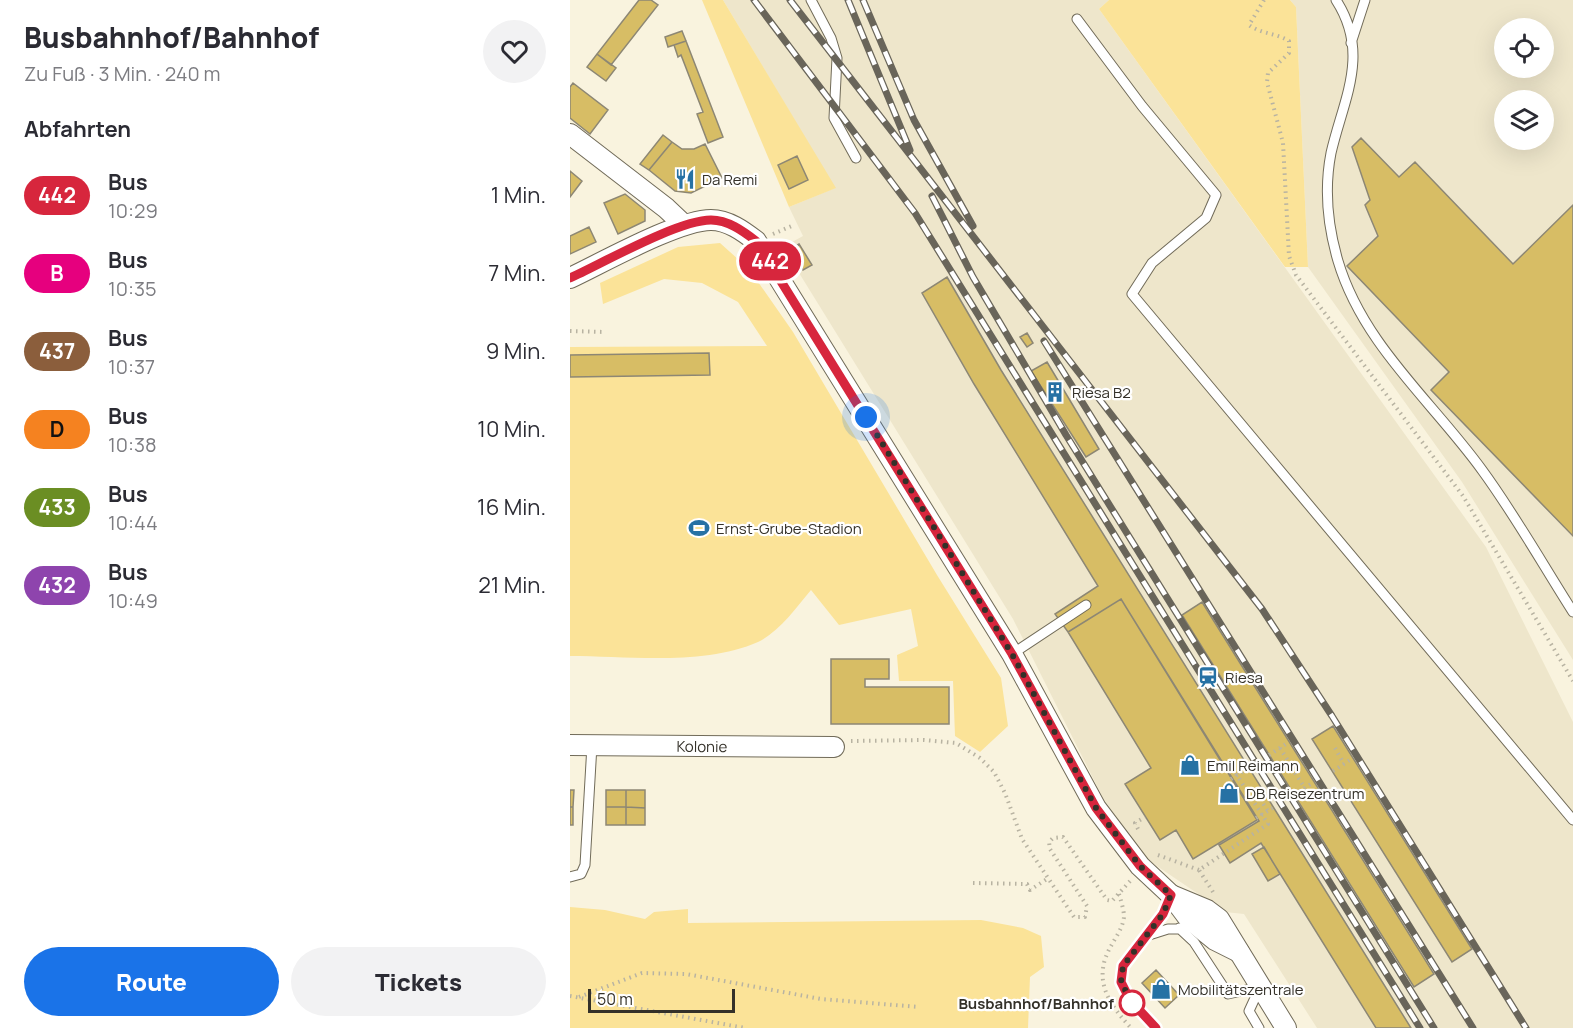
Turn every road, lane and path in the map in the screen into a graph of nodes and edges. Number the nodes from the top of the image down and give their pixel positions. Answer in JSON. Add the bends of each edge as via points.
{"nodes":[{"id":1,"x":811,"y":0,"type":"edge"},
{"id":2,"x":1336,"y":0,"type":"edge"},
{"id":3,"x":1365,"y":0,"type":"edge"},
{"id":4,"x":1077,"y":19,"type":"dead end"},
{"id":5,"x":1351,"y":43,"type":"junction"},
{"id":6,"x":570,"y":134,"type":"edge"},
{"id":7,"x":856,"y":158,"type":"dead end"},
{"id":8,"x":684,"y":225,"type":"junction"},
{"id":9,"x":570,"y":278,"type":"edge"},
{"id":10,"x":570,"y":332,"type":"edge"},
{"id":11,"x":605,"y":332,"type":"dead end"},
{"id":12,"x":1086,"y":605,"type":"dead end"},
{"id":13,"x":1573,"y":612,"type":"edge"},
{"id":14,"x":1012,"y":654,"type":"junction"},
{"id":15,"x":1289,"y":742,"type":"dead end"},
{"id":16,"x":570,"y":745,"type":"edge"},
{"id":17,"x":592,"y":745,"type":"junction"},
{"id":18,"x":834,"y":747,"type":"joint"},
{"id":19,"x":1280,"y":748,"type":"junction"},
{"id":20,"x":1335,"y":748,"type":"dead end"},
{"id":21,"x":1269,"y":755,"type":"dead end"},
{"id":22,"x":1353,"y":758,"type":"dead end"},
{"id":23,"x":1302,"y":762,"type":"dead end"},
{"id":24,"x":1344,"y":764,"type":"junction"},
{"id":25,"x":1251,"y":766,"type":"dead end"},
{"id":26,"x":1224,"y":767,"type":"dead end"},
{"id":27,"x":1333,"y":771,"type":"dead end"},
{"id":28,"x":1295,"y":773,"type":"dead end"},
{"id":29,"x":1237,"y":775,"type":"junction"},
{"id":30,"x":1231,"y":778,"type":"dead end"},
{"id":31,"x":1314,"y":782,"type":"dead end"},
{"id":32,"x":1305,"y":788,"type":"junction"},
{"id":33,"x":1247,"y":791,"type":"dead end"},
{"id":34,"x":1294,"y":795,"type":"dead end"},
{"id":35,"x":1252,"y":799,"type":"dead end"},
{"id":36,"x":1260,"y":799,"type":"dead end"},
{"id":37,"x":1275,"y":806,"type":"dead end"},
{"id":38,"x":1268,"y":811,"type":"junction"},
{"id":39,"x":1262,"y":814,"type":"junction"},
{"id":40,"x":1256,"y":818,"type":"dead end"},
{"id":41,"x":1573,"y":820,"type":"edge"},
{"id":42,"x":1140,"y":866,"type":"junction"},
{"id":43,"x":1200,"y":870,"type":"junction"},
{"id":44,"x":570,"y":877,"type":"edge"},
{"id":45,"x":1047,"y":879,"type":"junction"},
{"id":46,"x":973,"y":883,"type":"dead end"},
{"id":47,"x":1171,"y":895,"type":"junction"},
{"id":48,"x":1215,"y":895,"type":"dead end"},
{"id":49,"x":1179,"y":928,"type":"junction"},
{"id":50,"x":1144,"y":937,"type":"junction"},
{"id":51,"x":1203,"y":942,"type":"junction"},
{"id":52,"x":1239,"y":952,"type":"junction"},
{"id":53,"x":1260,"y":987,"type":"junction"},
{"id":54,"x":570,"y":996,"type":"edge"},
{"id":55,"x":579,"y":997,"type":"junction"},
{"id":56,"x":919,"y":1007,"type":"dead end"},
{"id":57,"x":745,"y":1028,"type":"edge"},
{"id":58,"x":1156,"y":1028,"type":"edge"},
{"id":59,"x":1259,"y":1028,"type":"edge"},
{"id":60,"x":1286,"y":1028,"type":"edge"}],
"edges":[{"from":1,"to":7,"type":"lane","via":[[837,58],[834,118]]},
{"from":2,"to":5,"type":"lane"},
{"from":3,"to":5,"type":"lane"},
{"from":4,"to":41,"type":"lane","via":[[1216,195],[1206,218],[1152,263],[1132,294]]},
{"from":5,"to":13,"type":"lane","via":[[1352,82],[1331,155],[1328,201],[1329,229],[1353,301],[1416,392],[1482,469]]},
{"from":6,"to":8,"type":"street"},
{"from":8,"to":9,"type":"street"},
{"from":8,"to":14,"type":"street","via":[[712,220],[740,228],[756,241]]},
{"from":10,"to":11,"type":"path"},
{"from":12,"to":14,"type":"lane"},
{"from":14,"to":42,"type":"street","via":[[1096,808]]},
{"from":15,"to":19,"type":"path"},
{"from":16,"to":17,"type":"street","name":"Kolonie"},
{"from":17,"to":18,"type":"street","name":"Kolonie"},
{"from":17,"to":44,"type":"lane","via":[[585,865],[581,874]]},
{"from":18,"to":45,"type":"path","via":[[849,741],[956,743],[994,772],[1022,839]]},
{"from":19,"to":21,"type":"path"},
{"from":19,"to":23,"type":"path","via":[[1291,766]]},
{"from":20,"to":24,"type":"path"},
{"from":22,"to":24,"type":"path"},
{"from":24,"to":27,"type":"path"},
{"from":25,"to":29,"type":"path"},
{"from":26,"to":29,"type":"path","via":[[1230,764]]},
{"from":28,"to":32,"type":"path"},
{"from":29,"to":30,"type":"path"},
{"from":29,"to":33,"type":"path"},
{"from":31,"to":32,"type":"path"},
{"from":32,"to":34,"type":"path"},
{"from":35,"to":39,"type":"path"},
{"from":36,"to":38,"type":"path"},
{"from":37,"to":38,"type":"path"},
{"from":38,"to":39,"type":"path"},
{"from":39,"to":40,"type":"path"},
{"from":39,"to":43,"type":"path","via":[[1268,824]]},
{"from":42,"to":43,"type":"path","via":[[1150,852]]},
{"from":42,"to":45,"type":"path","via":[[1112,901],[1107,900],[1063,837],[1053,838],[1050,849],[1087,906],[1085,917],[1079,919]]},
{"from":42,"to":47,"type":"street"},
{"from":43,"to":48,"type":"path"},
{"from":45,"to":46,"type":"path","via":[[1030,890],[1027,884]]},
{"from":47,"to":50,"type":"lane","via":[[1163,914]]},
{"from":47,"to":51,"type":"street"},
{"from":47,"to":52,"type":"street","via":[[1207,909],[1219,919]]},
{"from":49,"to":50,"type":"lane"},
{"from":49,"to":51,"type":"lane"},
{"from":49,"to":51,"type":"lane"},
{"from":50,"to":58,"type":"lane","via":[[1123,966],[1121,982],[1130,1000]]},
{"from":51,"to":52,"type":"street"},
{"from":51,"to":53,"type":"lane","via":[[1228,994]]},
{"from":52,"to":53,"type":"street"},
{"from":53,"to":59,"type":"lane","via":[[1249,1011]]},
{"from":53,"to":60,"type":"street"},
{"from":54,"to":55,"type":"path"},
{"from":55,"to":56,"type":"path","via":[[642,973],[686,974],[821,999]]},
{"from":55,"to":57,"type":"path"}]}
